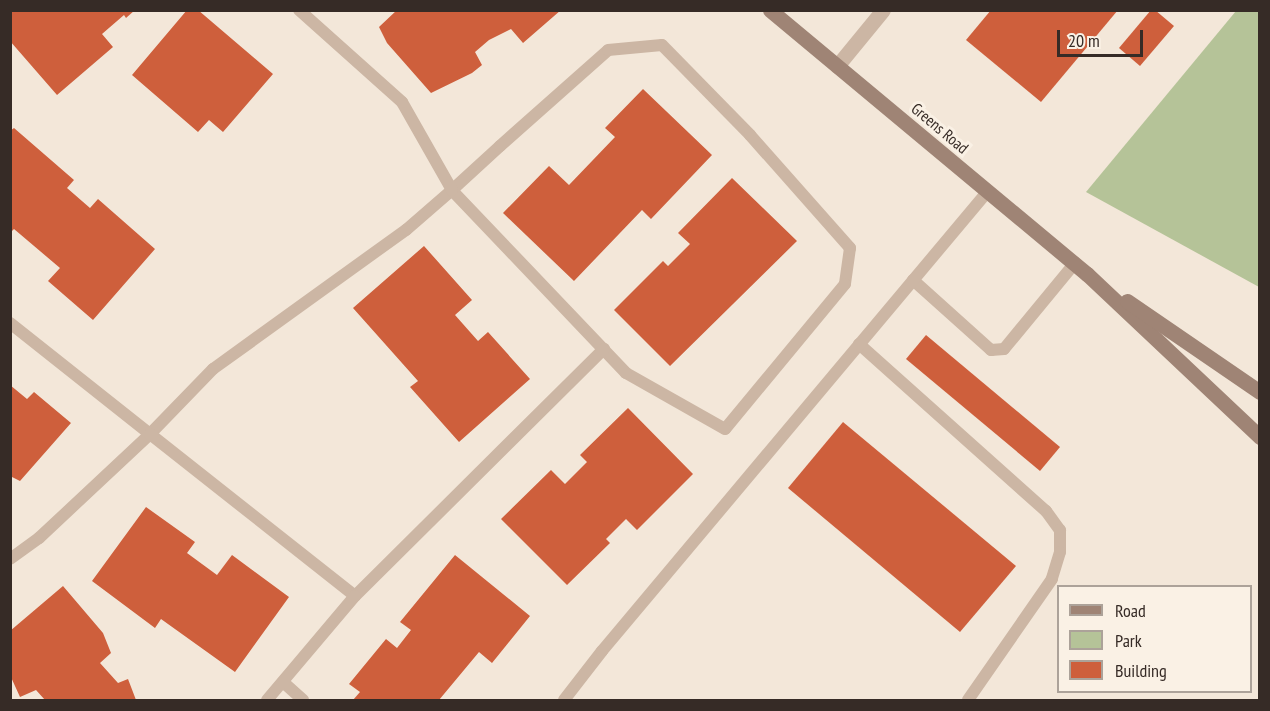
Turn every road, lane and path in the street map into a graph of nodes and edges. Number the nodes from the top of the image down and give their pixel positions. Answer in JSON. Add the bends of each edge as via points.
{"nodes":[{"id":1,"x":299,"y":10,"type":"edge"},
{"id":2,"x":770,"y":10,"type":"edge"},
{"id":3,"x":884,"y":10,"type":"edge"},
{"id":4,"x":837,"y":66,"type":"junction"},
{"id":5,"x":452,"y":190,"type":"junction"},
{"id":6,"x":988,"y":191,"type":"junction"},
{"id":7,"x":1075,"y":263,"type":"junction"},
{"id":8,"x":1087,"y":274,"type":"junction"},
{"id":9,"x":913,"y":280,"type":"junction"},
{"id":10,"x":10,"y":323,"type":"edge"},
{"id":11,"x":859,"y":344,"type":"junction"},
{"id":12,"x":604,"y":349,"type":"junction"},
{"id":13,"x":1260,"y":392,"type":"edge"},
{"id":14,"x":150,"y":434,"type":"junction"},
{"id":15,"x":1260,"y":437,"type":"edge"},
{"id":16,"x":10,"y":559,"type":"edge"},
{"id":17,"x":355,"y":596,"type":"junction"},
{"id":18,"x":283,"y":682,"type":"junction"},
{"id":19,"x":267,"y":700,"type":"edge"},
{"id":20,"x":303,"y":700,"type":"edge"},
{"id":21,"x":564,"y":700,"type":"edge"},
{"id":22,"x":968,"y":700,"type":"edge"}],
"edges":[{"from":1,"to":5,"type":"lane","via":[[402,102]]},
{"from":2,"to":4,"type":"main road","name":"Greens Road"},
{"from":3,"to":4,"type":"street"},
{"from":4,"to":6,"type":"main road","name":"Greens Road"},
{"from":5,"to":12,"type":"lane"},
{"from":5,"to":12,"type":"lane","via":[[608,50],[662,45],[750,135],[850,248],[845,285],[725,429],[626,373]]},
{"from":5,"to":14,"type":"lane","via":[[406,230],[213,369]]},
{"from":6,"to":7,"type":"main road","name":"Greens Road"},
{"from":6,"to":9,"type":"lane"},
{"from":7,"to":8,"type":"main road","name":"Greens Road"},
{"from":7,"to":9,"type":"lane","via":[[1004,349],[991,350]]},
{"from":8,"to":13,"type":"main road","name":"Greens Road"},
{"from":8,"to":15,"type":"main road","name":"Greens Road"},
{"from":9,"to":11,"type":"lane"},
{"from":10,"to":14,"type":"lane"},
{"from":11,"to":21,"type":"lane"},
{"from":11,"to":22,"type":"lane","via":[[1046,511],[1060,530],[1060,552],[1052,579]]},
{"from":12,"to":17,"type":"lane"},
{"from":14,"to":16,"type":"lane","via":[[39,538]]},
{"from":14,"to":17,"type":"lane"},
{"from":17,"to":18,"type":"lane"},
{"from":18,"to":19,"type":"lane"},
{"from":18,"to":20,"type":"lane"}]}
